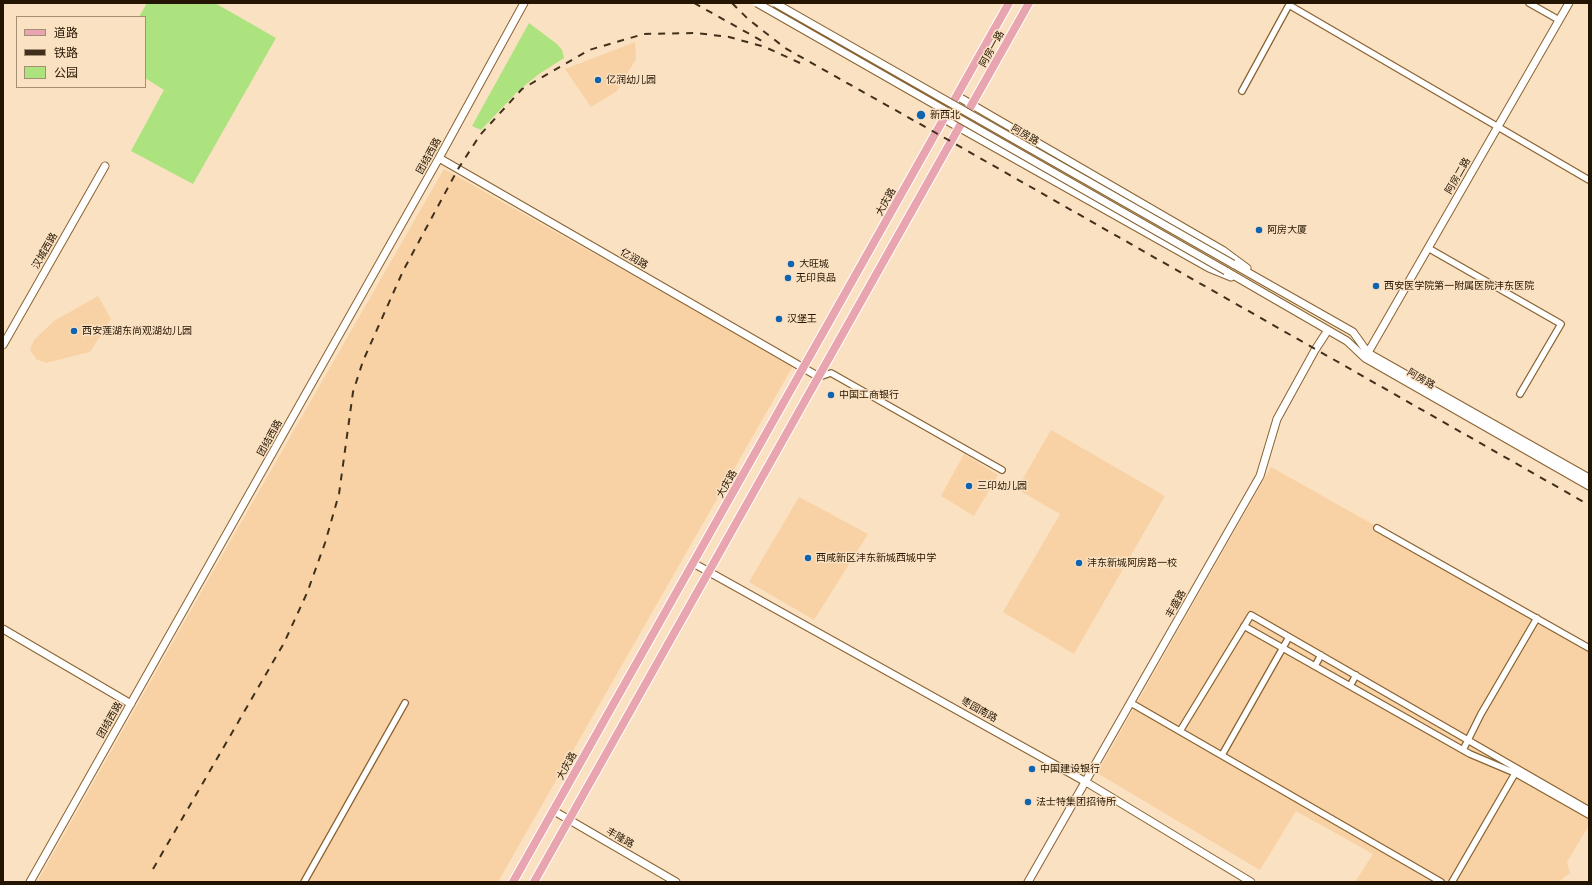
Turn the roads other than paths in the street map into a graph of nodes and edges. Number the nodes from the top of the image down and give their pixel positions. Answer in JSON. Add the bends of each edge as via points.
{"nodes":[{"id":1,"x":524,"y":3,"type":"edge"},
{"id":2,"x":757,"y":3,"type":"edge"},
{"id":3,"x":775,"y":3,"type":"edge"},
{"id":4,"x":1010,"y":3,"type":"edge"},
{"id":5,"x":1029,"y":3,"type":"edge"},
{"id":6,"x":1529,"y":3,"type":"edge"},
{"id":7,"x":1569,"y":3,"type":"edge"},
{"id":8,"x":1289,"y":4,"type":"edge"},
{"id":9,"x":1559,"y":20,"type":"junction"},
{"id":10,"x":1242,"y":92,"type":"dead end"},
{"id":11,"x":957,"y":96,"type":"junction"},
{"id":12,"x":972,"y":105,"type":"junction"},
{"id":13,"x":944,"y":119,"type":"junction"},
{"id":14,"x":959,"y":127,"type":"junction"},
{"id":15,"x":1498,"y":127,"type":"junction"},
{"id":16,"x":439,"y":158,"type":"junction"},
{"id":17,"x":105,"y":166,"type":"dead end"},
{"id":18,"x":1589,"y":180,"type":"edge"},
{"id":19,"x":1428,"y":248,"type":"junction"},
{"id":20,"x":1266,"y":283,"type":"junction"},
{"id":21,"x":1248,"y":284,"type":"junction"},
{"id":22,"x":1328,"y":330,"type":"junction"},
{"id":23,"x":3,"y":345,"type":"edge"},
{"id":24,"x":1366,"y":356,"type":"junction"},
{"id":25,"x":804,"y":368,"type":"junction"},
{"id":26,"x":819,"y":377,"type":"junction"},
{"id":27,"x":1520,"y":394,"type":"dead end"},
{"id":28,"x":1002,"y":470,"type":"dead end"},
{"id":29,"x":1589,"y":478,"type":"edge"},
{"id":30,"x":1589,"y":486,"type":"edge"},
{"id":31,"x":1376,"y":528,"type":"dead end"},
{"id":32,"x":693,"y":562,"type":"junction"},
{"id":33,"x":709,"y":571,"type":"junction"},
{"id":34,"x":1537,"y":618,"type":"junction"},
{"id":35,"x":1244,"y":626,"type":"junction"},
{"id":36,"x":3,"y":629,"type":"edge"},
{"id":37,"x":1290,"y":637,"type":"junction"},
{"id":38,"x":1283,"y":648,"type":"junction"},
{"id":39,"x":1589,"y":648,"type":"edge"},
{"id":40,"x":1321,"y":655,"type":"junction"},
{"id":41,"x":1314,"y":666,"type":"junction"},
{"id":42,"x":1356,"y":675,"type":"junction"},
{"id":43,"x":1350,"y":686,"type":"junction"},
{"id":44,"x":1131,"y":703,"type":"junction"},
{"id":45,"x":131,"y":704,"type":"junction"},
{"id":46,"x":405,"y":704,"type":"dead end"},
{"id":47,"x":1406,"y":704,"type":"junction"},
{"id":48,"x":1400,"y":714,"type":"junction"},
{"id":49,"x":1180,"y":731,"type":"junction"},
{"id":50,"x":1469,"y":740,"type":"junction"},
{"id":51,"x":1463,"y":750,"type":"junction"},
{"id":52,"x":1222,"y":755,"type":"junction"},
{"id":53,"x":1517,"y":771,"type":"junction"},
{"id":54,"x":1086,"y":782,"type":"junction"},
{"id":55,"x":1589,"y":810,"type":"edge"},
{"id":56,"x":554,"y":811,"type":"junction"},
{"id":57,"x":1589,"y":815,"type":"edge"},
{"id":58,"x":569,"y":820,"type":"junction"},
{"id":59,"x":30,"y":882,"type":"edge"},
{"id":60,"x":304,"y":882,"type":"edge"},
{"id":61,"x":513,"y":882,"type":"edge"},
{"id":62,"x":534,"y":882,"type":"edge"},
{"id":63,"x":676,"y":882,"type":"edge"},
{"id":64,"x":1028,"y":882,"type":"edge"},
{"id":65,"x":1251,"y":882,"type":"edge"},
{"id":66,"x":1441,"y":882,"type":"edge"},
{"id":67,"x":1452,"y":882,"type":"edge"}],
"edges":[{"from":1,"to":16,"type":"street","name":"团结西路"},
{"from":2,"to":21,"type":"street","name":"阿房路","bridge":true},
{"from":3,"to":20,"type":"street","name":"阿房路","bridge":true},
{"from":4,"to":11,"type":"main road","name":"阿房一路"},
{"from":5,"to":12,"type":"main road","name":"阿房一路"},
{"from":6,"to":9,"type":"street"},
{"from":7,"to":9,"type":"street","name":"阿房二路"},
{"from":8,"to":10,"type":"street"},
{"from":8,"to":15,"type":"street"},
{"from":9,"to":15,"type":"street","name":"阿房二路"},
{"from":11,"to":12,"type":"street","name":"阿房路"},
{"from":11,"to":13,"type":"main road","name":"大庆路"},
{"from":12,"to":14,"type":"main road"},
{"from":12,"to":20,"type":"street","name":"阿房路","via":[[1224,251]]},
{"from":13,"to":14,"type":"street","name":"阿房路"},
{"from":13,"to":25,"type":"main road","name":"大庆路"},
{"from":14,"to":21,"type":"street","name":"阿房路","via":[[1210,268]]},
{"from":14,"to":26,"type":"main road"},
{"from":15,"to":18,"type":"street"},
{"from":15,"to":19,"type":"street","name":"阿房二路"},
{"from":16,"to":25,"type":"street","name":"亿润路"},
{"from":16,"to":45,"type":"street","name":"团结西路"},
{"from":17,"to":23,"type":"street","name":"汉城西路"},
{"from":19,"to":24,"type":"street","name":"阿房二路"},
{"from":19,"to":27,"type":"street","via":[[1561,324]]},
{"from":20,"to":24,"type":"street","name":"阿房路","via":[[1353,332]]},
{"from":21,"to":22,"type":"street","name":"阿房路"},
{"from":22,"to":24,"type":"street","name":"阿房路"},
{"from":22,"to":44,"type":"street","name":"丰盛路","via":[[1277,420],[1260,476]]},
{"from":24,"to":29,"type":"street","name":"阿房路"},
{"from":24,"to":30,"type":"street","name":"阿房路"},
{"from":25,"to":26,"type":"street","name":"亿润路"},
{"from":25,"to":32,"type":"main road","name":"大庆路"},
{"from":26,"to":28,"type":"street","via":[[831,373]]},
{"from":26,"to":33,"type":"main road"},
{"from":31,"to":34,"type":"street"},
{"from":32,"to":33,"type":"street","name":"枣园南路"},
{"from":32,"to":56,"type":"main road","name":"大庆路"},
{"from":33,"to":54,"type":"street","name":"枣园南路"},
{"from":33,"to":58,"type":"main road"},
{"from":34,"to":39,"type":"street"},
{"from":34,"to":50,"type":"street","via":[[1481,714]]},
{"from":35,"to":37,"type":"street","via":[[1251,615]]},
{"from":35,"to":38,"type":"street"},
{"from":35,"to":49,"type":"street"},
{"from":36,"to":45,"type":"street"},
{"from":37,"to":38,"type":"street"},
{"from":37,"to":40,"type":"street"},
{"from":38,"to":41,"type":"street"},
{"from":38,"to":52,"type":"street"},
{"from":40,"to":41,"type":"street"},
{"from":40,"to":42,"type":"street"},
{"from":41,"to":43,"type":"street"},
{"from":42,"to":43,"type":"street"},
{"from":42,"to":47,"type":"street"},
{"from":43,"to":48,"type":"street"},
{"from":44,"to":49,"type":"street"},
{"from":44,"to":54,"type":"street","name":"丰盛路"},
{"from":45,"to":59,"type":"street","name":"团结西路"},
{"from":46,"to":60,"type":"street"},
{"from":47,"to":48,"type":"street"},
{"from":47,"to":50,"type":"street"},
{"from":48,"to":51,"type":"street"},
{"from":49,"to":52,"type":"street"},
{"from":50,"to":51,"type":"street"},
{"from":50,"to":53,"type":"street"},
{"from":51,"to":53,"type":"street"},
{"from":52,"to":66,"type":"street"},
{"from":53,"to":55,"type":"street"},
{"from":53,"to":57,"type":"street"},
{"from":53,"to":67,"type":"street"},
{"from":54,"to":64,"type":"street","name":"丰盛路"},
{"from":54,"to":65,"type":"street","name":"枣园南路"},
{"from":56,"to":58,"type":"street","name":"丰隆路"},
{"from":56,"to":61,"type":"main road","name":"大庆路"},
{"from":58,"to":62,"type":"main road"},
{"from":58,"to":63,"type":"street","name":"丰隆路"}]}
